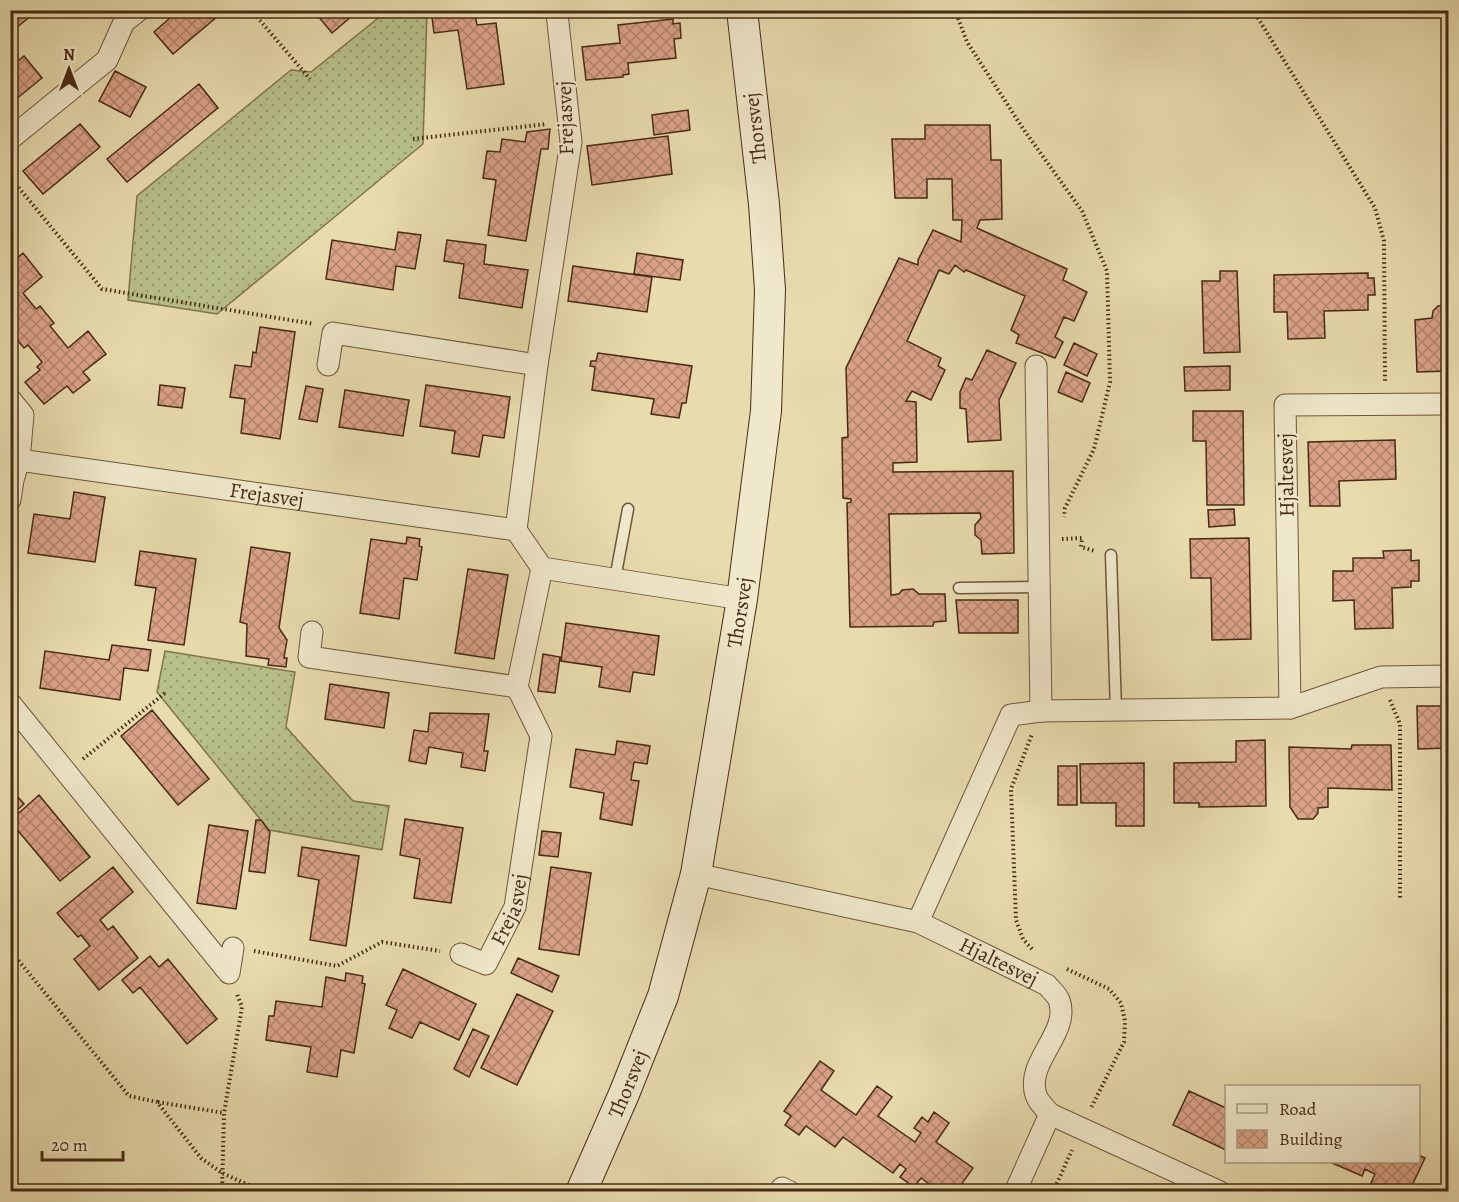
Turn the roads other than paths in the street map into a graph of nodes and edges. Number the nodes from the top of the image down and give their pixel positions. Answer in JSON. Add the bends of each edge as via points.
{"nodes":[{"id":1,"x":140,"y":10,"type":"edge"},
{"id":2,"x":742,"y":10,"type":"edge"},
{"id":3,"x":557,"y":13,"type":"dead end"},
{"id":4,"x":10,"y":139,"type":"edge"},
{"id":5,"x":328,"y":365,"type":"dead end"},
{"id":6,"x":537,"y":365,"type":"junction"},
{"id":7,"x":1036,"y":366,"type":"dead end"},
{"id":8,"x":10,"y":399,"type":"edge"},
{"id":9,"x":1449,"y":404,"type":"edge"},
{"id":10,"x":19,"y":460,"type":"junction"},
{"id":11,"x":10,"y":500,"type":"edge"},
{"id":12,"x":628,"y":509,"type":"dead end"},
{"id":13,"x":516,"y":530,"type":"junction"},
{"id":14,"x":1111,"y":555,"type":"road end"},
{"id":15,"x":542,"y":568,"type":"junction"},
{"id":16,"x":615,"y":579,"type":"junction"},
{"id":17,"x":1039,"y":587,"type":"junction"},
{"id":18,"x":959,"y":588,"type":"dead end"},
{"id":19,"x":742,"y":599,"type":"junction"},
{"id":20,"x":312,"y":632,"type":"dead end"},
{"id":21,"x":1449,"y":676,"type":"edge"},
{"id":22,"x":517,"y":687,"type":"junction"},
{"id":23,"x":10,"y":703,"type":"edge"},
{"id":24,"x":1290,"y":708,"type":"junction"},
{"id":25,"x":1041,"y":711,"type":"junction"},
{"id":26,"x":1116,"y":711,"type":"junction"},
{"id":27,"x":696,"y":874,"type":"junction"},
{"id":28,"x":918,"y":922,"type":"junction"},
{"id":29,"x":233,"y":948,"type":"road end"},
{"id":30,"x":461,"y":954,"type":"road end"},
{"id":31,"x":1050,"y":1114,"type":"junction"},
{"id":32,"x":581,"y":1191,"type":"edge"},
{"id":33,"x":1015,"y":1191,"type":"edge"},
{"id":34,"x":1220,"y":1191,"type":"edge"}],
"edges":[{"from":1,"to":4,"type":"street","via":[[124,22],[107,60]]},
{"from":2,"to":19,"type":"street","name":"Thorsvej","via":[[770,290],[766,411]]},
{"from":3,"to":6,"type":"street","name":"Frejasvej","via":[[571,142]]},
{"from":5,"to":6,"type":"street","via":[[333,333]]},
{"from":6,"to":13,"type":"street","name":"Frejasvej"},
{"from":7,"to":17,"type":"street"},
{"from":8,"to":10,"type":"street","via":[[23,415]]},
{"from":9,"to":24,"type":"street","name":"Hjaltesvej","via":[[1285,405]]},
{"from":10,"to":11,"type":"street"},
{"from":10,"to":13,"type":"street","name":"Frejasvej"},
{"from":12,"to":16,"type":"lane"},
{"from":13,"to":15,"type":"street"},
{"from":14,"to":26,"type":"lane"},
{"from":15,"to":16,"type":"street"},
{"from":15,"to":22,"type":"street"},
{"from":16,"to":19,"type":"street"},
{"from":17,"to":18,"type":"lane"},
{"from":17,"to":25,"type":"street"},
{"from":19,"to":27,"type":"street","name":"Thorsvej"},
{"from":20,"to":22,"type":"street","via":[[309,657]]},
{"from":21,"to":24,"type":"street","via":[[1381,677]]},
{"from":22,"to":30,"type":"street","name":"Frejasvej","via":[[541,736],[515,907],[486,964]]},
{"from":23,"to":29,"type":"street","via":[[229,973]]},
{"from":24,"to":26,"type":"street"},
{"from":25,"to":26,"type":"street"},
{"from":25,"to":28,"type":"street","via":[[1011,715]]},
{"from":27,"to":28,"type":"street","name":"Hjaltesvej"},
{"from":27,"to":32,"type":"street","name":"Thorsvej","via":[[663,996]]},
{"from":28,"to":31,"type":"street","name":"Hjaltesvej","via":[[1047,986],[1059,998],[1062,1018],[1034,1084],[1036,1097]]},
{"from":31,"to":33,"type":"street"},
{"from":31,"to":34,"type":"street"}]}
